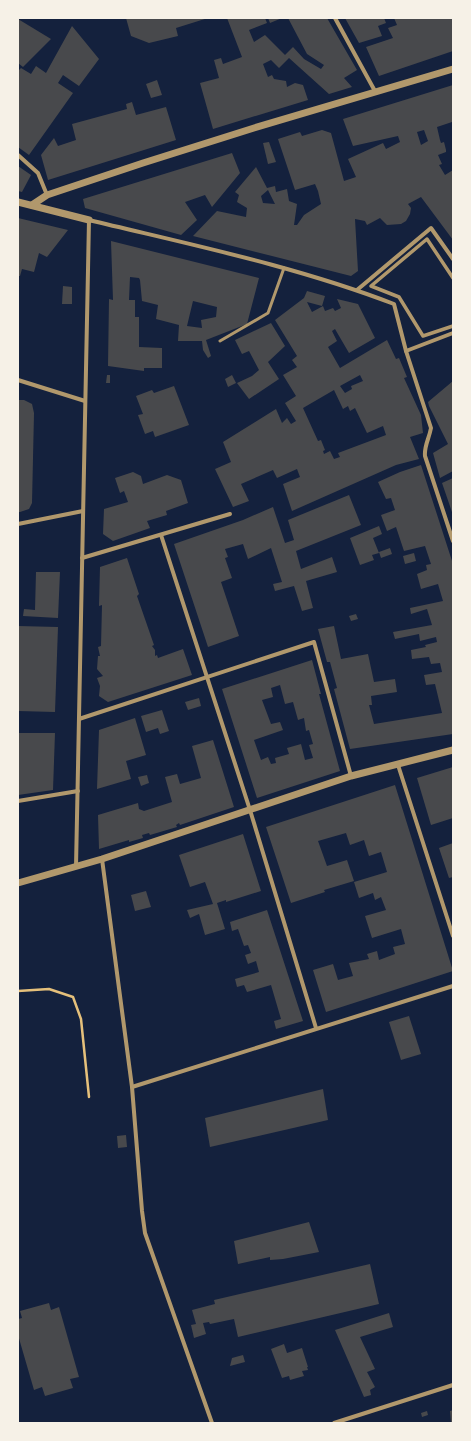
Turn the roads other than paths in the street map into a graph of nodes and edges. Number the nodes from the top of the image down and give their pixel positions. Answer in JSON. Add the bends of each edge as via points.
{"nodes":[{"id":1,"x":336,"y":18,"type":"edge"},
{"id":2,"x":453,"y":69,"type":"edge"},
{"id":3,"x":376,"y":93,"type":"junction"},
{"id":4,"x":18,"y":155,"type":"edge"},
{"id":5,"x":47,"y":195,"type":"junction"},
{"id":6,"x":18,"y":202,"type":"edge"},
{"id":7,"x":32,"y":205,"type":"junction"},
{"id":8,"x":89,"y":220,"type":"junction"},
{"id":9,"x":453,"y":259,"type":"edge"},
{"id":10,"x":284,"y":268,"type":"junction"},
{"id":11,"x":453,"y":278,"type":"edge"},
{"id":12,"x":357,"y":290,"type":"junction"},
{"id":13,"x":453,"y":326,"type":"edge"},
{"id":14,"x":453,"y":333,"type":"edge"},
{"id":15,"x":220,"y":341,"type":"dead end"},
{"id":16,"x":406,"y":351,"type":"junction"},
{"id":17,"x":18,"y":380,"type":"edge"},
{"id":18,"x":85,"y":401,"type":"junction"},
{"id":19,"x":83,"y":511,"type":"junction"},
{"id":20,"x":230,"y":514,"type":"dead end"},
{"id":21,"x":18,"y":524,"type":"edge"},
{"id":22,"x":161,"y":534,"type":"junction"},
{"id":23,"x":453,"y":541,"type":"edge"},
{"id":24,"x":82,"y":558,"type":"junction"},
{"id":25,"x":208,"y":678,"type":"junction"},
{"id":26,"x":79,"y":719,"type":"junction"},
{"id":27,"x":453,"y":750,"type":"edge"},
{"id":28,"x":398,"y":764,"type":"junction"},
{"id":29,"x":351,"y":776,"type":"junction"},
{"id":30,"x":78,"y":791,"type":"junction"},
{"id":31,"x":18,"y":801,"type":"edge"},
{"id":32,"x":250,"y":810,"type":"junction"},
{"id":33,"x":102,"y":859,"type":"junction"},
{"id":34,"x":76,"y":867,"type":"junction"},
{"id":35,"x":18,"y":883,"type":"edge"},
{"id":36,"x":453,"y":936,"type":"edge"},
{"id":37,"x":453,"y":986,"type":"edge"},
{"id":38,"x":316,"y":1028,"type":"junction"},
{"id":39,"x":132,"y":1087,"type":"junction"},
{"id":40,"x":453,"y":1385,"type":"edge"},
{"id":41,"x":212,"y":1423,"type":"edge"},
{"id":42,"x":334,"y":1423,"type":"edge"}],
"edges":[{"from":1,"to":3,"type":"street"},
{"from":2,"to":3,"type":"street"},
{"from":3,"to":5,"type":"street","via":[[254,128]]},
{"from":4,"to":5,"type":"street","via":[[38,173]]},
{"from":5,"to":7,"type":"street"},
{"from":6,"to":7,"type":"street"},
{"from":7,"to":8,"type":"street"},
{"from":8,"to":10,"type":"street"},
{"from":8,"to":18,"type":"street"},
{"from":9,"to":12,"type":"street","via":[[431,228]]},
{"from":10,"to":12,"type":"street"},
{"from":10,"to":15,"type":"lane","via":[[268,313]]},
{"from":11,"to":13,"type":"street","via":[[428,239],[371,286],[399,297],[423,336]]},
{"from":12,"to":16,"type":"street","via":[[394,304]]},
{"from":14,"to":16,"type":"street"},
{"from":16,"to":23,"type":"street","via":[[431,428],[424,447],[425,456]]},
{"from":17,"to":18,"type":"street"},
{"from":18,"to":19,"type":"street"},
{"from":19,"to":21,"type":"street"},
{"from":19,"to":24,"type":"street"},
{"from":20,"to":22,"type":"street"},
{"from":22,"to":24,"type":"street"},
{"from":22,"to":25,"type":"street"},
{"from":24,"to":26,"type":"street"},
{"from":25,"to":26,"type":"street"},
{"from":25,"to":29,"type":"street","via":[[314,642]]},
{"from":25,"to":32,"type":"street"},
{"from":26,"to":30,"type":"street"},
{"from":27,"to":28,"type":"street"},
{"from":28,"to":29,"type":"street"},
{"from":28,"to":36,"type":"street"},
{"from":29,"to":32,"type":"street"},
{"from":30,"to":31,"type":"street"},
{"from":30,"to":34,"type":"street"},
{"from":32,"to":33,"type":"street"},
{"from":32,"to":38,"type":"street"},
{"from":33,"to":34,"type":"street"},
{"from":33,"to":39,"type":"street"},
{"from":34,"to":35,"type":"street"},
{"from":37,"to":38,"type":"street"},
{"from":38,"to":39,"type":"street"},
{"from":39,"to":41,"type":"street","via":[[145,1232]]},
{"from":40,"to":42,"type":"street"}]}
